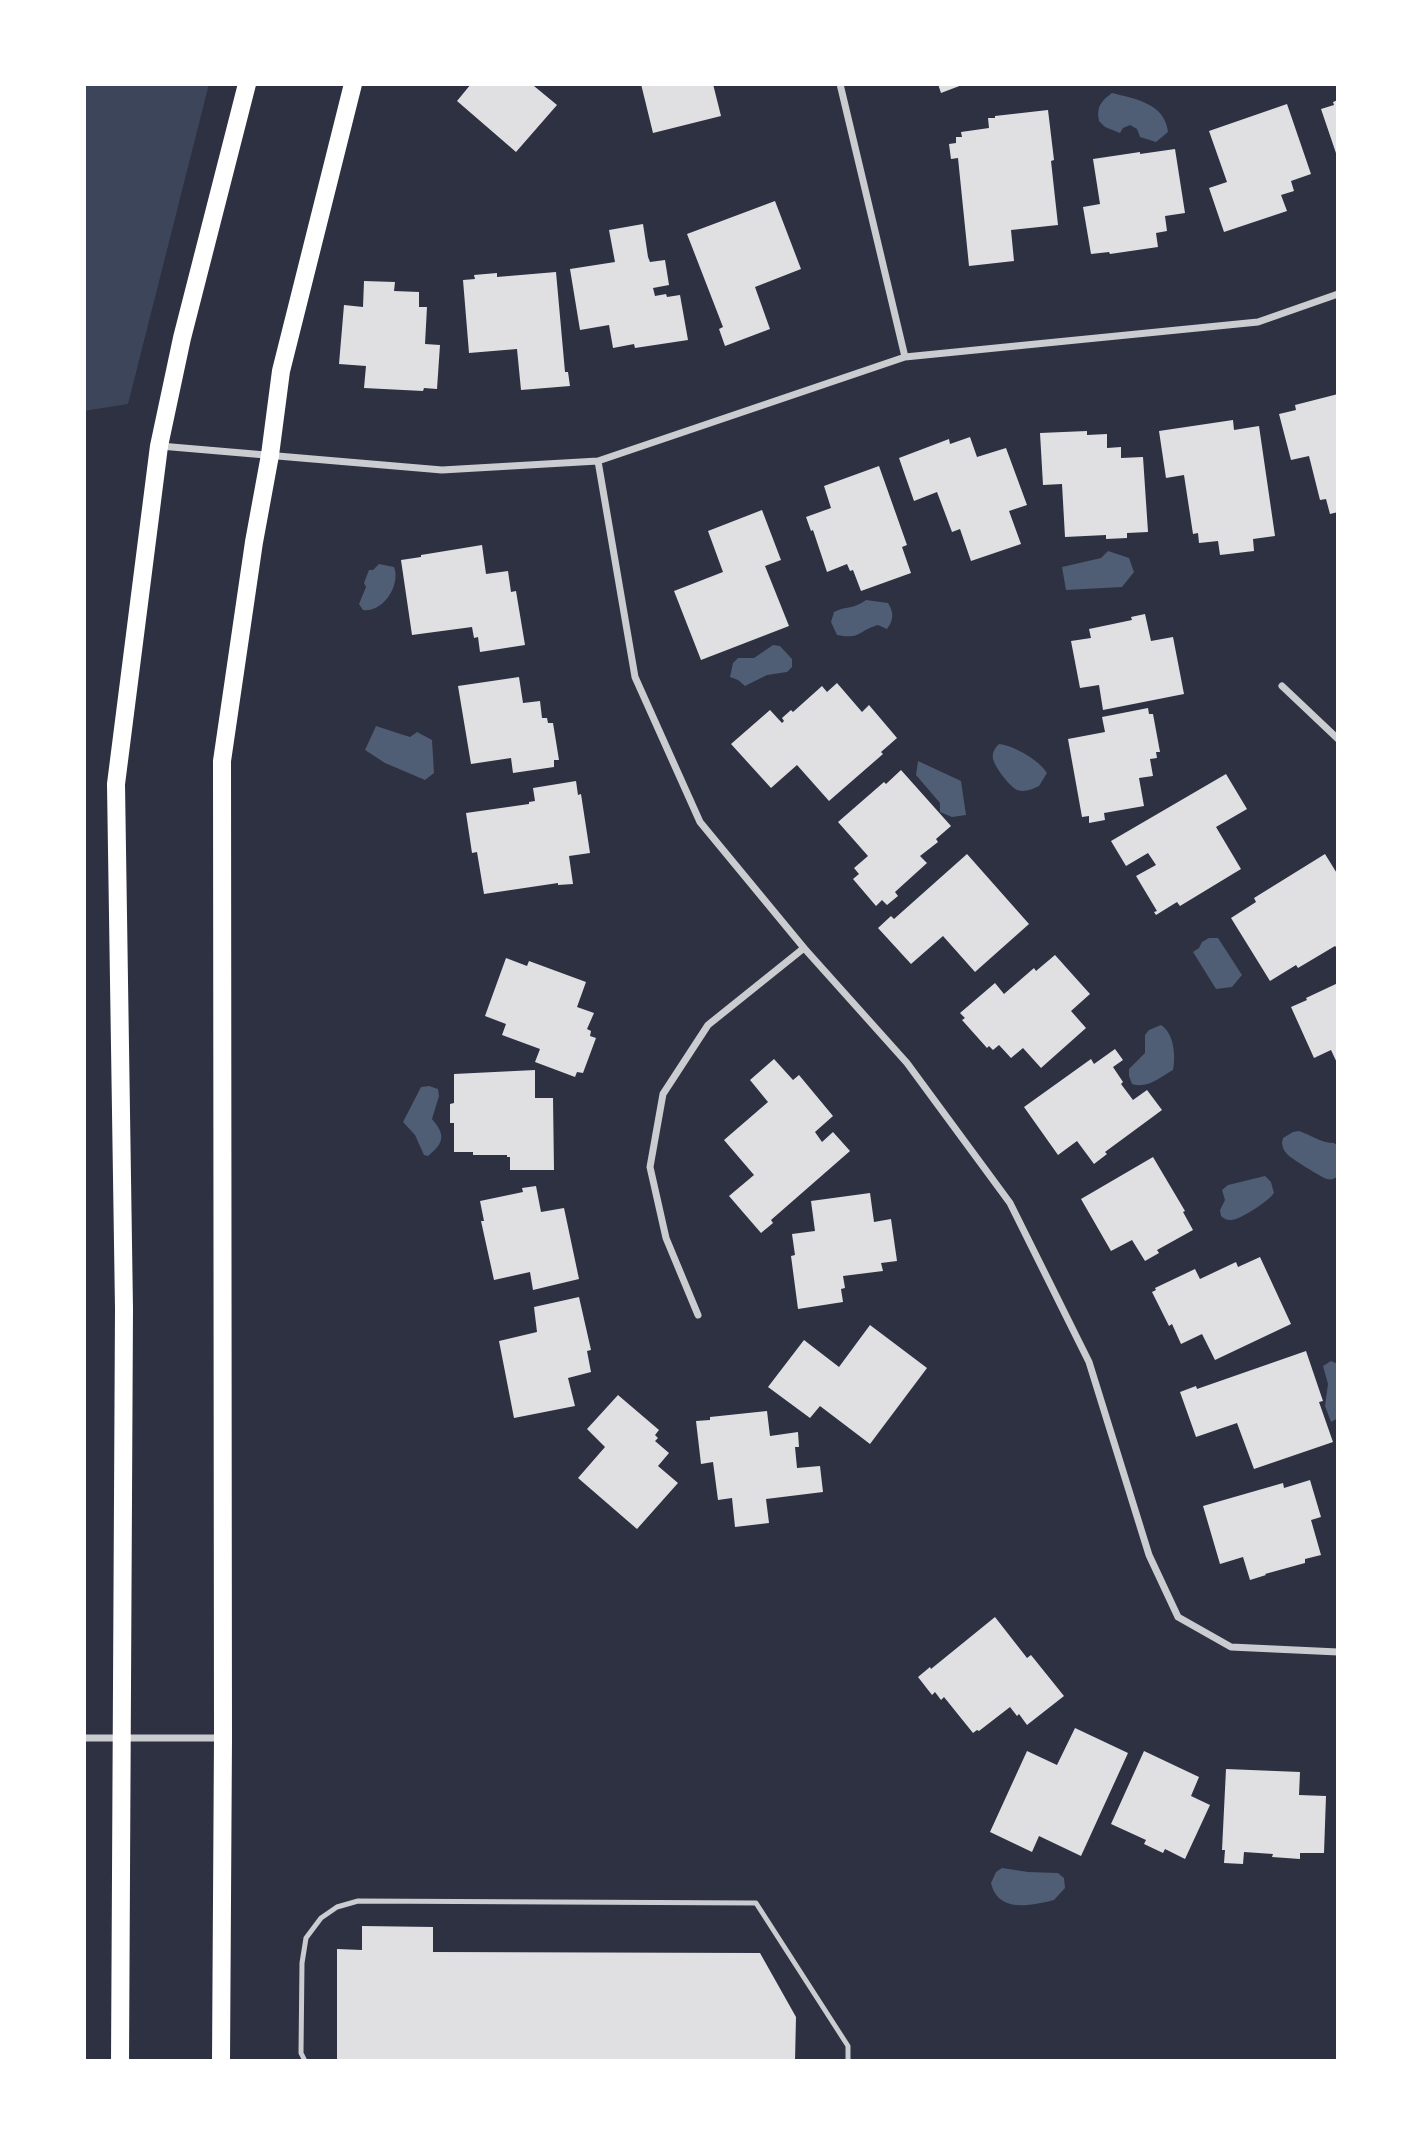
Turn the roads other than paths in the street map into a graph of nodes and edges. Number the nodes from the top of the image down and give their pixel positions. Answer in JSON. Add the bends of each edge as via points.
{"nodes":[{"id":1,"x":247,"y":84,"type":"edge"},
{"id":2,"x":354,"y":84,"type":"edge"},
{"id":3,"x":840,"y":84,"type":"edge"},
{"id":4,"x":1338,"y":294,"type":"edge"},
{"id":5,"x":905,"y":358,"type":"junction"},
{"id":6,"x":159,"y":446,"type":"junction"},
{"id":7,"x":270,"y":455,"type":"junction"},
{"id":8,"x":598,"y":461,"type":"junction"},
{"id":9,"x":1282,"y":686,"type":"dead end"},
{"id":10,"x":1338,"y":739,"type":"edge"},
{"id":11,"x":804,"y":948,"type":"junction"},
{"id":12,"x":698,"y":1315,"type":"dead end"},
{"id":13,"x":1338,"y":1652,"type":"edge"},
{"id":14,"x":84,"y":1738,"type":"edge"},
{"id":15,"x":123,"y":1738,"type":"junction"},
{"id":16,"x":223,"y":1738,"type":"junction"},
{"id":17,"x":120,"y":2061,"type":"edge"},
{"id":18,"x":221,"y":2061,"type":"edge"},
{"id":19,"x":305,"y":2061,"type":"edge"},
{"id":20,"x":848,"y":2061,"type":"edge"}],
"edges":[{"from":1,"to":6,"type":"main road"},
{"from":2,"to":7,"type":"main road","via":[[281,372]]},
{"from":3,"to":5,"type":"street"},
{"from":4,"to":5,"type":"street","via":[[1258,321]]},
{"from":5,"to":8,"type":"street"},
{"from":6,"to":7,"type":"street"},
{"from":6,"to":15,"type":"main road","via":[[116,783],[124,1309]]},
{"from":7,"to":8,"type":"street","via":[[442,470]]},
{"from":7,"to":16,"type":"main road","via":[[222,761]]},
{"from":8,"to":11,"type":"street","via":[[635,677],[700,822]]},
{"from":9,"to":10,"type":"street"},
{"from":11,"to":12,"type":"street","via":[[708,1026],[663,1094],[650,1167],[666,1238]]},
{"from":11,"to":13,"type":"street","via":[[907,1063],[1010,1203],[1089,1362],[1149,1555],[1178,1617],[1231,1647]]},
{"from":14,"to":15,"type":"street"},
{"from":15,"to":16,"type":"street"},
{"from":15,"to":17,"type":"main road"},
{"from":16,"to":18,"type":"main road"},
{"from":19,"to":20,"type":"lane","via":[[301,2053],[301,1976],[306,1938],[321,1918],[358,1901],[756,1903],[848,2046]]}]}
